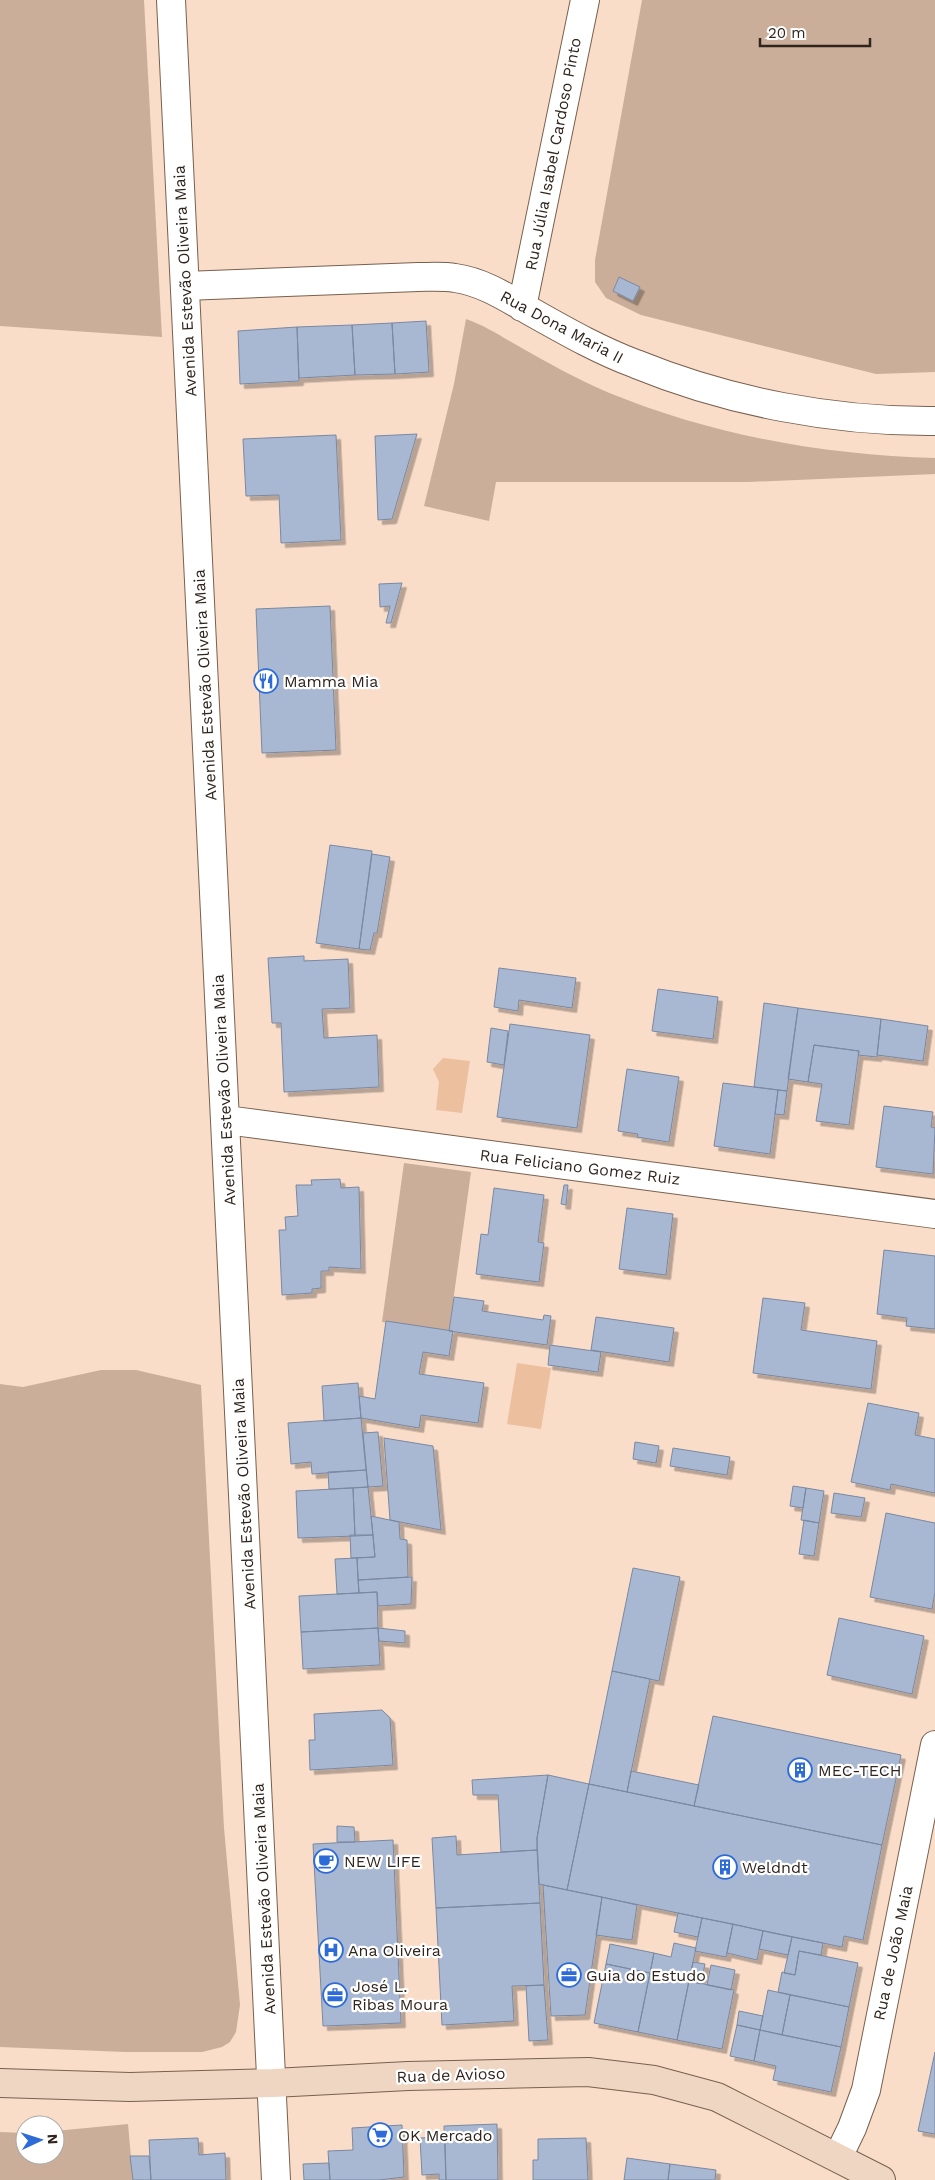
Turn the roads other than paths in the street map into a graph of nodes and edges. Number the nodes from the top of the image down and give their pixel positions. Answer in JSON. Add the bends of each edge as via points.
{"nodes":[{"id":1,"x":171,"y":0,"type":"edge"},
{"id":2,"x":584,"y":0,"type":"edge"},
{"id":3,"x":185,"y":286,"type":"junction"},
{"id":4,"x":522,"y":307,"type":"junction"},
{"id":5,"x":935,"y":421,"type":"edge"},
{"id":6,"x":226,"y":1120,"type":"junction"},
{"id":7,"x":935,"y":1214,"type":"edge"},
{"id":8,"x":935,"y":1745,"type":"edge"},
{"id":9,"x":0,"y":2083,"type":"edge"},
{"id":10,"x":273,"y":2083,"type":"junction"},
{"id":11,"x":838,"y":2157,"type":"junction"},
{"id":12,"x":276,"y":2180,"type":"edge"},
{"id":13,"x":881,"y":2180,"type":"edge"}],
"edges":[{"from":1,"to":3,"type":"street","name":"Avenida Estevão Oliveira Maia"},
{"from":2,"to":4,"type":"street","name":"Rua Júlia Isabel Cardoso Pinto"},
{"from":3,"to":4,"type":"street","name":"Rua Dona Maria II","via":[[456,278],[490,288]]},
{"from":3,"to":6,"type":"street","name":"Avenida Estevão Oliveira Maia"},
{"from":4,"to":5,"type":"street","name":"Rua Dona Maria II","via":[[600,349],[705,388],[837,416]]},
{"from":6,"to":7,"type":"street","name":"Rua Feliciano Gomez Ruiz"},
{"from":6,"to":10,"type":"street","name":"Avenida Estevão Oliveira Maia"},
{"from":8,"to":11,"type":"street","name":"Rua de João Maia","via":[[866,2090]]},
{"from":9,"to":10,"type":"street","name":"Rua de Avioso","via":[[130,2087]]},
{"from":10,"to":11,"type":"street","name":"Rua de Avioso","via":[[588,2072],[654,2080],[717,2097]]},
{"from":10,"to":12,"type":"street","name":"Avenida Estevão Oliveira Maia"},
{"from":11,"to":13,"type":"street","name":"Rua de Avioso"}]}
